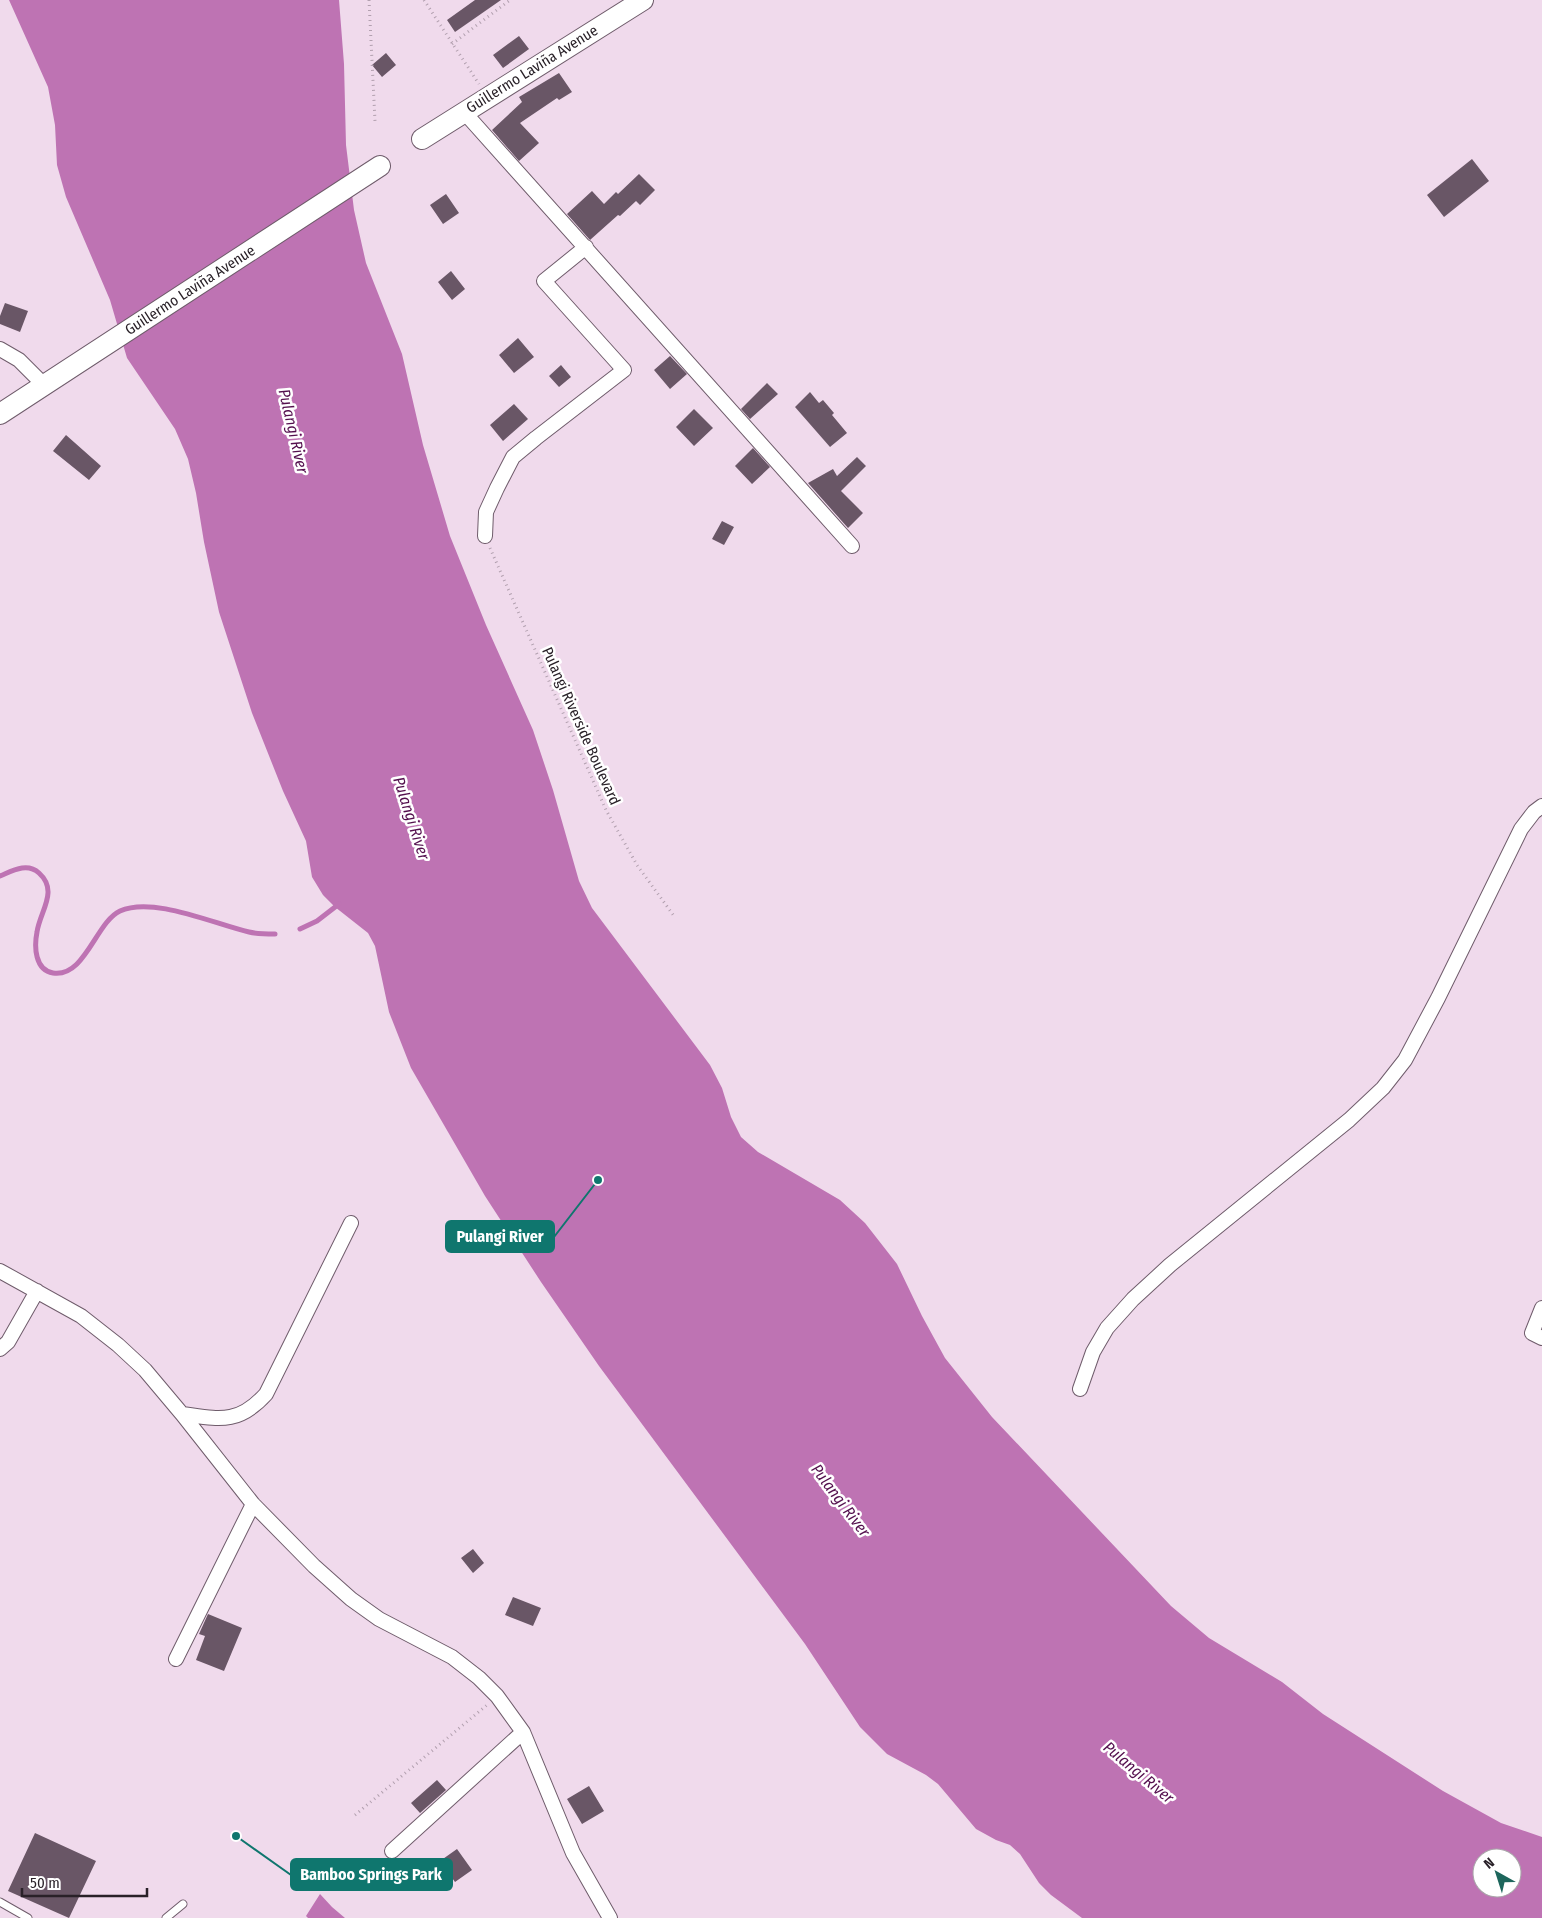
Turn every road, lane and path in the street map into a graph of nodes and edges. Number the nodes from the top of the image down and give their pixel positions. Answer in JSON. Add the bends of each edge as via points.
{"nodes":[{"id":1,"x":369,"y":0,"type":"edge"},
{"id":2,"x":424,"y":0,"type":"edge"},
{"id":3,"x":510,"y":0,"type":"edge"},
{"id":4,"x":643,"y":0,"type":"edge"},
{"id":5,"x":452,"y":44,"type":"junction"},
{"id":6,"x":487,"y":97,"type":"junction"},
{"id":7,"x":464,"y":112,"type":"junction"},
{"id":8,"x":375,"y":121,"type":"dead end"},
{"id":9,"x":422,"y":139,"type":"dead end"},
{"id":10,"x":380,"y":166,"type":"dead end"},
{"id":11,"x":586,"y":247,"type":"junction"},
{"id":12,"x":0,"y":348,"type":"edge"},
{"id":13,"x":44,"y":385,"type":"junction"},
{"id":14,"x":0,"y":414,"type":"edge"},
{"id":15,"x":485,"y":536,"type":"joint"},
{"id":16,"x":852,"y":546,"type":"dead end"},
{"id":17,"x":1542,"y":806,"type":"edge"},
{"id":18,"x":674,"y":916,"type":"dead end"},
{"id":19,"x":350,"y":1223,"type":"dead end"},
{"id":20,"x":0,"y":1271,"type":"edge"},
{"id":21,"x":37,"y":1291,"type":"junction"},
{"id":22,"x":1542,"y":1308,"type":"edge"},
{"id":23,"x":1542,"y":1338,"type":"edge"},
{"id":24,"x":0,"y":1349,"type":"edge"},
{"id":25,"x":1080,"y":1389,"type":"dead end"},
{"id":26,"x":182,"y":1414,"type":"junction"},
{"id":27,"x":253,"y":1504,"type":"junction"},
{"id":28,"x":176,"y":1659,"type":"dead end"},
{"id":29,"x":497,"y":1696,"type":"junction"},
{"id":30,"x":523,"y":1732,"type":"junction"},
{"id":31,"x":355,"y":1815,"type":"dead end"},
{"id":32,"x":392,"y":1851,"type":"dead end"},
{"id":33,"x":0,"y":1902,"type":"edge"},
{"id":34,"x":183,"y":1904,"type":"dead end"},
{"id":35,"x":28,"y":1918,"type":"edge"},
{"id":36,"x":166,"y":1918,"type":"edge"},
{"id":37,"x":610,"y":1918,"type":"edge"}],
"edges":[{"from":1,"to":8,"type":"path"},
{"from":2,"to":5,"type":"path"},
{"from":3,"to":5,"type":"path"},
{"from":4,"to":6,"type":"street","name":"Guillermo Laviña Avenue"},
{"from":5,"to":6,"type":"path"},
{"from":6,"to":7,"type":"street","name":"Guillermo Laviña Avenue"},
{"from":7,"to":9,"type":"street","name":"Guillermo Laviña Avenue"},
{"from":7,"to":11,"type":"street"},
{"from":10,"to":13,"type":"street","name":"Guillermo Laviña Avenue"},
{"from":11,"to":15,"type":"street","via":[[544,281],[624,370],[513,457],[486,512]]},
{"from":11,"to":16,"type":"street"},
{"from":12,"to":13,"type":"street","via":[[20,360]]},
{"from":13,"to":14,"type":"street","name":"Guillermo Laviña Avenue"},
{"from":15,"to":18,"type":"path","name":"Pulangi Riverside Boulevard","via":[[606,810],[637,864]]},
{"from":17,"to":25,"type":"street","via":[[1521,830],[1405,1060],[1383,1088],[1349,1120],[1170,1265],[1133,1299],[1107,1328],[1093,1352]]},
{"from":19,"to":26,"type":"street","via":[[266,1394],[255,1406],[220,1420]]},
{"from":20,"to":21,"type":"street"},
{"from":21,"to":24,"type":"street","via":[[8,1342]]},
{"from":21,"to":26,"type":"street","via":[[81,1316],[118,1345],[145,1370]]},
{"from":22,"to":23,"type":"street","via":[[1532,1333]]},
{"from":26,"to":27,"type":"street"},
{"from":27,"to":28,"type":"street"},
{"from":27,"to":29,"type":"street","via":[[351,1599],[379,1619],[452,1656]]},
{"from":29,"to":30,"type":"street"},
{"from":29,"to":31,"type":"path"},
{"from":30,"to":32,"type":"street"},
{"from":30,"to":37,"type":"street","via":[[573,1854]]},
{"from":33,"to":35,"type":"lane"},
{"from":34,"to":36,"type":"lane"}]}
